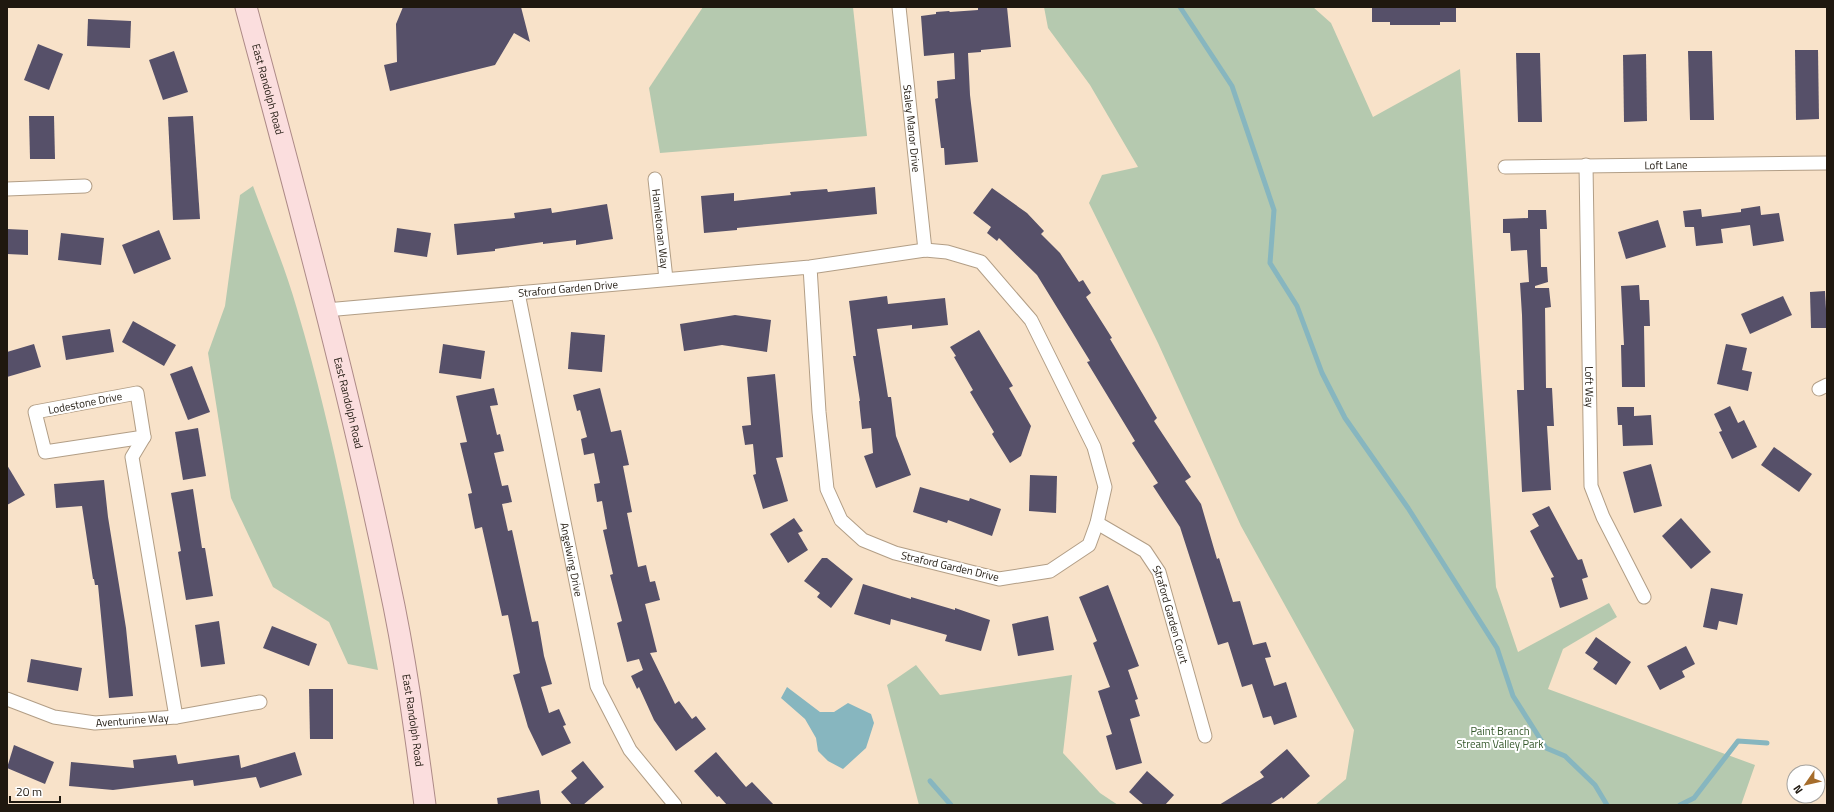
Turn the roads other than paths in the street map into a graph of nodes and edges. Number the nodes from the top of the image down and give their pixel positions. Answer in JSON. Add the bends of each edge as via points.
{"nodes":[{"id":1,"x":246,"y":7,"type":"edge"},
{"id":2,"x":899,"y":7,"type":"edge"},
{"id":3,"x":1827,"y":163,"type":"edge"},
{"id":4,"x":1586,"y":165,"type":"junction"},
{"id":5,"x":1505,"y":167,"type":"dead end"},
{"id":6,"x":655,"y":179,"type":"dead end"},
{"id":7,"x":85,"y":186,"type":"dead end"},
{"id":8,"x":7,"y":189,"type":"edge"},
{"id":9,"x":925,"y":250,"type":"junction"},
{"id":10,"x":810,"y":267,"type":"junction"},
{"id":11,"x":666,"y":279,"type":"junction"},
{"id":12,"x":518,"y":293,"type":"junction"},
{"id":13,"x":326,"y":310,"type":"junction"},
{"id":14,"x":144,"y":437,"type":"junction"},
{"id":15,"x":1097,"y":523,"type":"junction"},
{"id":16,"x":1644,"y":597,"type":"dead end"},
{"id":17,"x":7,"y":699,"type":"edge"},
{"id":18,"x":260,"y":702,"type":"dead end"},
{"id":19,"x":176,"y":717,"type":"junction"},
{"id":20,"x":1204,"y":736,"type":"dead end"},
{"id":21,"x":669,"y":803,"type":"edge"},
{"id":22,"x":425,"y":805,"type":"edge"}],
"edges":[{"from":1,"to":13,"type":"main road","name":"East Randolph Road"},
{"from":2,"to":9,"type":"street","name":"Staley Manor Drive"},
{"from":3,"to":4,"type":"street","name":"Loft Lane"},
{"from":4,"to":5,"type":"street","name":"Loft Lane"},
{"from":4,"to":16,"type":"street","name":"Loft Way","via":[[1591,486],[1603,517]]},
{"from":6,"to":11,"type":"street","name":"Hamletonan Way"},
{"from":7,"to":8,"type":"street"},
{"from":9,"to":10,"type":"street","name":"Straford Garden Drive"},
{"from":9,"to":15,"type":"street","name":"Straford Garden Drive","via":[[947,252],[981,262],[1031,320],[1094,447],[1105,487]]},
{"from":10,"to":11,"type":"street","name":"Straford Garden Drive"},
{"from":10,"to":15,"type":"street","name":"Straford Garden Drive","via":[[819,412],[827,489],[841,520],[863,540],[895,553],[999,579],[1050,571],[1088,545]]},
{"from":11,"to":12,"type":"street","name":"Straford Garden Drive"},
{"from":12,"to":13,"type":"street","name":"Straford Garden Drive"},
{"from":12,"to":21,"type":"street","name":"Angelwing Drive","via":[[597,686],[630,750]]},
{"from":13,"to":22,"type":"main road","name":"East Randolph Road","via":[[389,582],[410,699]]},
{"from":14,"to":14,"type":"street","name":"Lodestone Drive","via":[[137,393],[35,412],[44,452]]},
{"from":14,"to":19,"type":"street","via":[[132,457]]},
{"from":15,"to":20,"type":"street","name":"Straford Garden Court","via":[[1144,551],[1158,572]]},
{"from":17,"to":19,"type":"street","name":"Aventurine Way","via":[[54,717],[95,723]]},
{"from":18,"to":19,"type":"street","name":"Aventurine Way"}]}
